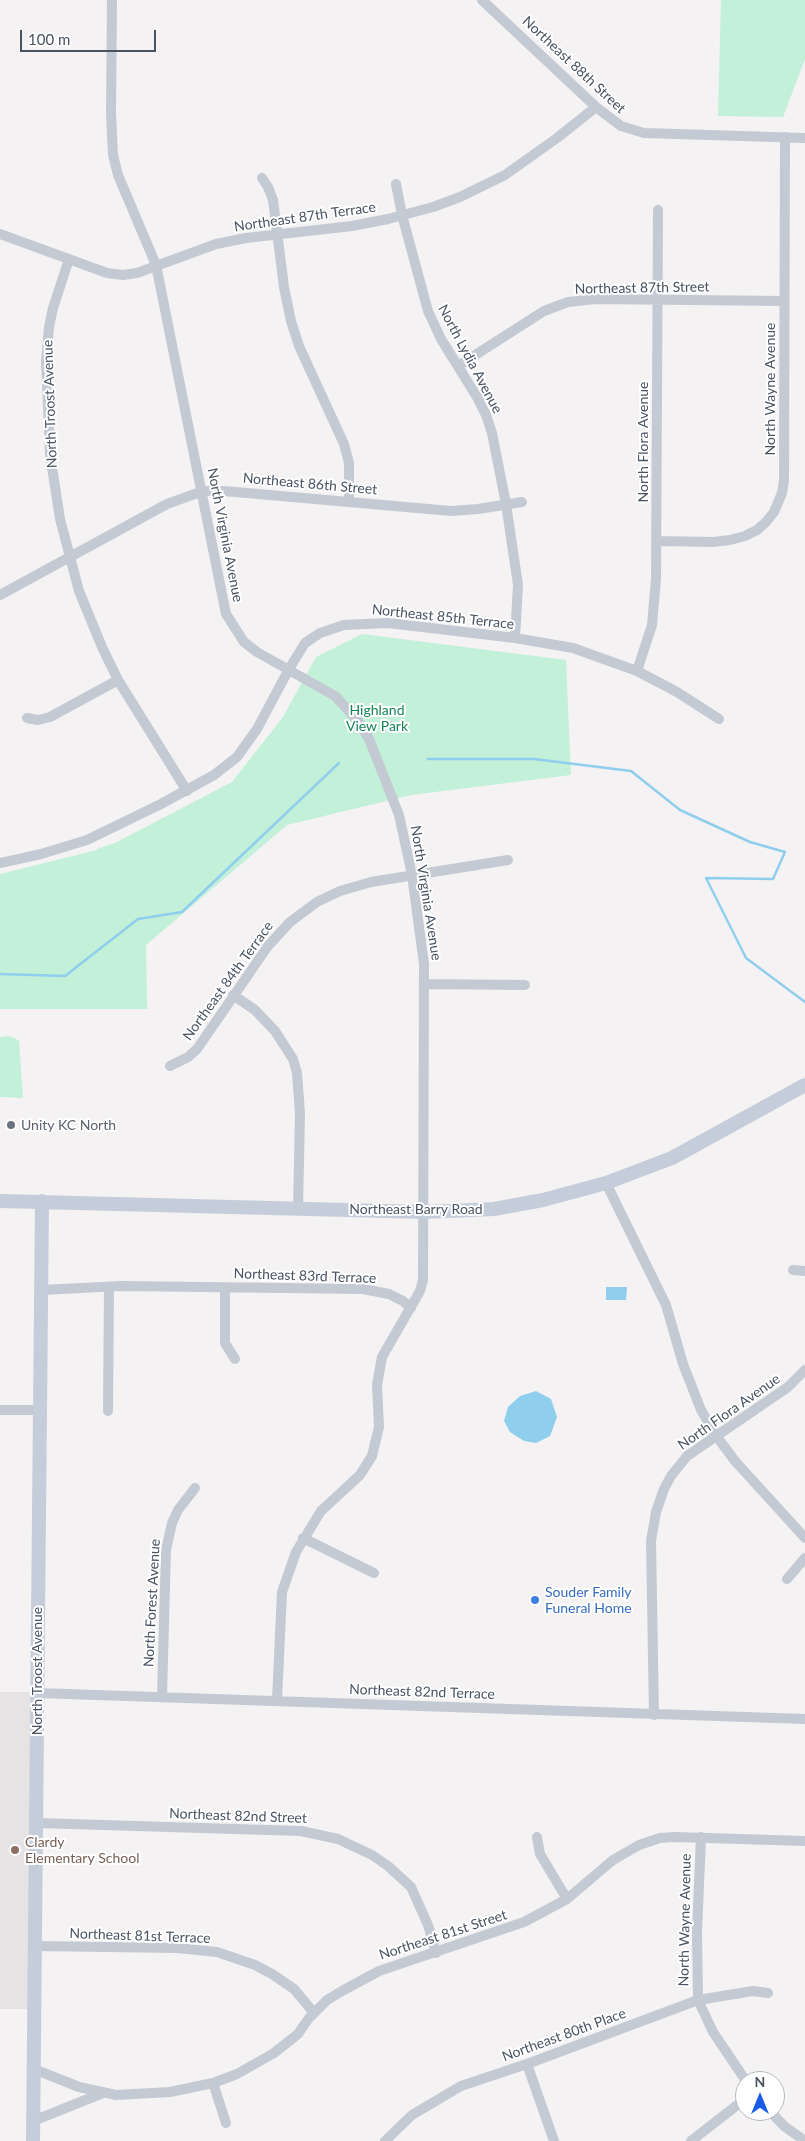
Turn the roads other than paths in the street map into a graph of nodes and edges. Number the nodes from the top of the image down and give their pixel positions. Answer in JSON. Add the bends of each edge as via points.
{"nodes":[{"id":1,"x":112,"y":0,"type":"edge"},
{"id":2,"x":482,"y":0,"type":"edge"},
{"id":3,"x":596,"y":107,"type":"junction"},
{"id":4,"x":785,"y":138,"type":"junction"},
{"id":5,"x":805,"y":138,"type":"edge"},
{"id":6,"x":262,"y":178,"type":"dead end"},
{"id":7,"x":396,"y":184,"type":"dead end"},
{"id":8,"x":658,"y":210,"type":"dead end"},
{"id":9,"x":402,"y":215,"type":"junction"},
{"id":10,"x":0,"y":234,"type":"edge"},
{"id":11,"x":277,"y":234,"type":"junction"},
{"id":12,"x":69,"y":259,"type":"junction"},
{"id":13,"x":156,"y":265,"type":"junction"},
{"id":14,"x":784,"y":300,"type":"junction"},
{"id":15,"x":657,"y":301,"type":"junction"},
{"id":16,"x":458,"y":366,"type":"junction"},
{"id":17,"x":202,"y":491,"type":"junction"},
{"id":18,"x":349,"y":501,"type":"junction"},
{"id":19,"x":522,"y":502,"type":"dead end"},
{"id":20,"x":506,"y":504,"type":"junction"},
{"id":21,"x":657,"y":541,"type":"junction"},
{"id":22,"x":70,"y":556,"type":"junction"},
{"id":23,"x":0,"y":596,"type":"edge"},
{"id":24,"x":515,"y":638,"type":"junction"},
{"id":25,"x":289,"y":669,"type":"junction"},
{"id":26,"x":637,"y":671,"type":"junction"},
{"id":27,"x":118,"y":680,"type":"junction"},
{"id":28,"x":27,"y":718,"type":"dead end"},
{"id":29,"x":719,"y":719,"type":"dead end"},
{"id":30,"x":187,"y":791,"type":"junction"},
{"id":31,"x":508,"y":860,"type":"dead end"},
{"id":32,"x":0,"y":863,"type":"edge"},
{"id":33,"x":412,"y":875,"type":"junction"},
{"id":34,"x":425,"y":984,"type":"junction"},
{"id":35,"x":525,"y":985,"type":"dead end"},
{"id":36,"x":233,"y":995,"type":"junction"},
{"id":37,"x":170,"y":1066,"type":"dead end"},
{"id":38,"x":805,"y":1085,"type":"edge"},
{"id":39,"x":606,"y":1183,"type":"junction"},
{"id":40,"x":0,"y":1201,"type":"edge"},
{"id":41,"x":42,"y":1201,"type":"junction"},
{"id":42,"x":298,"y":1209,"type":"junction"},
{"id":43,"x":424,"y":1212,"type":"junction"},
{"id":44,"x":793,"y":1270,"type":"dead end"},
{"id":45,"x":805,"y":1271,"type":"edge"},
{"id":46,"x":109,"y":1287,"type":"junction"},
{"id":47,"x":224,"y":1288,"type":"junction"},
{"id":48,"x":42,"y":1290,"type":"junction"},
{"id":49,"x":411,"y":1308,"type":"junction"},
{"id":50,"x":235,"y":1359,"type":"dead end"},
{"id":51,"x":805,"y":1370,"type":"edge"},
{"id":52,"x":0,"y":1410,"type":"edge"},
{"id":53,"x":39,"y":1410,"type":"junction"},
{"id":54,"x":108,"y":1412,"type":"dead end"},
{"id":55,"x":717,"y":1436,"type":"junction"},
{"id":56,"x":195,"y":1488,"type":"dead end"},
{"id":57,"x":303,"y":1538,"type":"junction"},
{"id":58,"x":805,"y":1538,"type":"edge"},
{"id":59,"x":805,"y":1558,"type":"edge"},
{"id":60,"x":374,"y":1573,"type":"dead end"},
{"id":61,"x":787,"y":1579,"type":"dead end"},
{"id":62,"x":37,"y":1693,"type":"junction"},
{"id":63,"x":162,"y":1696,"type":"junction"},
{"id":64,"x":277,"y":1700,"type":"junction"},
{"id":65,"x":654,"y":1715,"type":"junction"},
{"id":66,"x":805,"y":1719,"type":"edge"},
{"id":67,"x":37,"y":1823,"type":"junction"},
{"id":68,"x":537,"y":1837,"type":"dead end"},
{"id":69,"x":701,"y":1837,"type":"junction"},
{"id":70,"x":805,"y":1841,"type":"edge"},
{"id":71,"x":567,"y":1899,"type":"junction"},
{"id":72,"x":35,"y":1946,"type":"junction"},
{"id":73,"x":436,"y":1952,"type":"junction"},
{"id":74,"x":768,"y":1993,"type":"dead end"},
{"id":75,"x":698,"y":2000,"type":"junction"},
{"id":76,"x":314,"y":2013,"type":"junction"},
{"id":77,"x":527,"y":2064,"type":"junction"},
{"id":78,"x":34,"y":2069,"type":"junction"},
{"id":79,"x":739,"y":2071,"type":"edge"},
{"id":80,"x":213,"y":2083,"type":"junction"},
{"id":81,"x":103,"y":2093,"type":"junction"},
{"id":82,"x":735,"y":2107,"type":"edge"},
{"id":83,"x":779,"y":2121,"type":"edge"},
{"id":84,"x":34,"y":2122,"type":"junction"},
{"id":85,"x":226,"y":2123,"type":"dead end"},
{"id":86,"x":805,"y":2140,"type":"edge"},
{"id":87,"x":34,"y":2141,"type":"edge"},
{"id":88,"x":385,"y":2141,"type":"edge"},
{"id":89,"x":554,"y":2141,"type":"edge"},
{"id":90,"x":690,"y":2141,"type":"edge"}],
"edges":[{"from":1,"to":13,"type":"street","via":[[114,155],[118,175]]},
{"from":2,"to":3,"type":"street","name":"Northeast 88th Street"},
{"from":3,"to":4,"type":"street","name":"Northeast 88th Street","via":[[620,126],[644,133]]},
{"from":3,"to":9,"type":"street","name":"Northeast 87th Terrace","via":[[505,175],[433,207]]},
{"from":4,"to":5,"type":"street","name":"Northeast 88th Street"},
{"from":4,"to":14,"type":"street","name":"North Wayne Avenue"},
{"from":6,"to":11,"type":"street","via":[[273,200]]},
{"from":7,"to":9,"type":"street","name":"North Lydia Avenue"},
{"from":8,"to":15,"type":"street","name":"North Flora Avenue"},
{"from":9,"to":11,"type":"street","name":"Northeast 87th Terrace","via":[[352,226]]},
{"from":9,"to":16,"type":"street","name":"North Lydia Avenue","via":[[428,311]]},
{"from":10,"to":12,"type":"street","name":"Northeast 87th Terrace"},
{"from":11,"to":13,"type":"street","name":"Northeast 87th Terrace","via":[[216,244]]},
{"from":11,"to":18,"type":"street","via":[[291,321],[299,346],[344,444],[349,463]]},
{"from":12,"to":13,"type":"street","name":"Northeast 87th Terrace","via":[[123,275],[137,274]]},
{"from":12,"to":22,"type":"street","name":"North Troost Avenue","via":[[52,308],[46,361],[54,484]]},
{"from":13,"to":17,"type":"street","name":"North Virginia Avenue"},
{"from":14,"to":15,"type":"street","name":"Northeast 87th Street"},
{"from":14,"to":21,"type":"street","name":"North Wayne Avenue","via":[[784,480],[779,503],[766,522],[745,536],[713,542]]},
{"from":15,"to":16,"type":"street","name":"Northeast 87th Street","via":[[596,299],[555,306]]},
{"from":15,"to":21,"type":"street","name":"North Flora Avenue"},
{"from":16,"to":20,"type":"street","name":"North Lydia Avenue","via":[[486,415],[497,452]]},
{"from":17,"to":18,"type":"street","name":"Northeast 86th Street"},
{"from":17,"to":22,"type":"street","name":"Northeast 86th Street","via":[[167,504]]},
{"from":17,"to":25,"type":"street","name":"North Virginia Avenue","via":[[226,614],[244,642]]},
{"from":18,"to":20,"type":"street","name":"Northeast 86th Street","via":[[450,511]]},
{"from":19,"to":20,"type":"street","name":"Northeast 86th Street"},
{"from":20,"to":24,"type":"street","name":"North Lydia Avenue","via":[[518,585]]},
{"from":21,"to":26,"type":"street","name":"North Flora Avenue","via":[[652,625]]},
{"from":22,"to":23,"type":"street","name":"Northeast 86th Street"},
{"from":22,"to":27,"type":"street","name":"North Troost Avenue","via":[[102,647]]},
{"from":24,"to":25,"type":"street","name":"Northeast 85th Terrace","via":[[388,623],[344,625],[320,633],[306,643]]},
{"from":24,"to":26,"type":"street","name":"Northeast 85th Terrace","via":[[573,648]]},
{"from":25,"to":30,"type":"street","name":"Northeast 85th Terrace","via":[[257,729],[237,757]]},
{"from":25,"to":33,"type":"street","name":"North Virginia Avenue","via":[[335,696],[359,722],[400,815]]},
{"from":26,"to":29,"type":"street","name":"Northeast 85th Terrace"},
{"from":27,"to":28,"type":"street","via":[[50,717]]},
{"from":27,"to":30,"type":"street","name":"North Troost Avenue"},
{"from":30,"to":32,"type":"street","name":"Northeast 85th Terrace","via":[[87,840]]},
{"from":31,"to":33,"type":"street","name":"Northeast 84th Terrace"},
{"from":33,"to":34,"type":"street","name":"North Virginia Avenue"},
{"from":33,"to":36,"type":"street","name":"Northeast 84th Terrace","via":[[356,886],[327,896],[303,911],[268,946]]},
{"from":34,"to":35,"type":"street"},
{"from":34,"to":43,"type":"street","name":"North Virginia Avenue"},
{"from":36,"to":37,"type":"street","name":"Northeast 84th Terrace","via":[[197,1049]]},
{"from":36,"to":42,"type":"street","via":[[276,1030],[293,1059],[300,1113]]},
{"from":38,"to":39,"type":"street","name":"Northeast Barry Road","via":[[672,1158]]},
{"from":39,"to":43,"type":"street","name":"Northeast Barry Road","via":[[494,1209]]},
{"from":39,"to":55,"type":"street","via":[[666,1305],[690,1386]]},
{"from":40,"to":41,"type":"street","name":"Northeast Barry Road"},
{"from":41,"to":42,"type":"street","name":"Northeast Barry Road"},
{"from":41,"to":48,"type":"street","name":"North Troost Avenue"},
{"from":42,"to":43,"type":"street","name":"Northeast Barry Road"},
{"from":43,"to":49,"type":"street","name":"North Virginia Avenue","via":[[423,1280]]},
{"from":44,"to":45,"type":"street"},
{"from":46,"to":47,"type":"street","name":"Northeast 83rd Terrace"},
{"from":46,"to":48,"type":"street","name":"Northeast 83rd Terrace"},
{"from":46,"to":54,"type":"street"},
{"from":47,"to":49,"type":"street","name":"Northeast 83rd Terrace","via":[[363,1289],[389,1294]]},
{"from":47,"to":50,"type":"street","name":"Northeast 83rd Terrace","via":[[225,1343]]},
{"from":48,"to":53,"type":"street","name":"North Troost Avenue"},
{"from":49,"to":57,"type":"street","name":"North Virginia Avenue","via":[[388,1345],[378,1370],[379,1426],[372,1456],[360,1475],[321,1511]]},
{"from":51,"to":55,"type":"street","name":"North Flora Avenue","via":[[788,1387]]},
{"from":52,"to":53,"type":"street"},
{"from":53,"to":62,"type":"street","name":"North Troost Avenue"},
{"from":55,"to":58,"type":"street"},
{"from":55,"to":65,"type":"street","name":"North Flora Avenue","via":[[700,1446],[679,1466],[664,1489],[656,1512],[651,1541]]},
{"from":56,"to":63,"type":"street","name":"North Forest Avenue","via":[[175,1517],[168,1536]]},
{"from":57,"to":60,"type":"street"},
{"from":57,"to":64,"type":"street","name":"North Virginia Avenue","via":[[282,1592]]},
{"from":59,"to":61,"type":"street"},
{"from":62,"to":63,"type":"street","name":"Northeast 82nd Terrace"},
{"from":62,"to":67,"type":"street","name":"North Troost Avenue"},
{"from":63,"to":64,"type":"street","name":"Northeast 82nd Terrace"},
{"from":64,"to":65,"type":"street","name":"Northeast 82nd Terrace"},
{"from":65,"to":66,"type":"street","name":"Northeast 82nd Terrace"},
{"from":67,"to":72,"type":"street","name":"North Troost Avenue"},
{"from":67,"to":73,"type":"street","name":"Northeast 82nd Street","via":[[301,1831],[338,1839],[372,1855],[411,1887]]},
{"from":68,"to":71,"type":"street","via":[[540,1854]]},
{"from":69,"to":70,"type":"street","name":"Northeast 81st Street"},
{"from":69,"to":71,"type":"street","name":"Northeast 81st Street","via":[[660,1838],[639,1845],[613,1860]]},
{"from":69,"to":75,"type":"street","name":"North Wayne Avenue"},
{"from":71,"to":73,"type":"street","name":"Northeast 81st Street","via":[[512,1928]]},
{"from":72,"to":76,"type":"street","name":"Northeast 81st Terrace","via":[[177,1948],[217,1952],[272,1974],[294,1989]]},
{"from":72,"to":78,"type":"street","name":"North Troost Avenue"},
{"from":73,"to":76,"type":"street","name":"Northeast 81st Street","via":[[379,1971],[327,2000]]},
{"from":74,"to":75,"type":"street","name":"Northeast 80th Place","via":[[753,1991]]},
{"from":75,"to":77,"type":"street","name":"Northeast 80th Place"},
{"from":75,"to":79,"type":"street","name":"North Wayne Avenue","via":[[713,2032]]},
{"from":76,"to":80,"type":"street","name":"Northeast 81st Street","via":[[298,2034],[274,2053],[237,2074]]},
{"from":77,"to":88,"type":"street","name":"Northeast 80th Place","via":[[454,2089],[412,2115]]},
{"from":77,"to":89,"type":"street"},
{"from":78,"to":81,"type":"street","name":"Northeast 81st Street"},
{"from":78,"to":84,"type":"street","name":"North Troost Avenue"},
{"from":80,"to":81,"type":"street","name":"Northeast 81st Street","via":[[162,2093]]},
{"from":80,"to":85,"type":"street"},
{"from":81,"to":84,"type":"street","name":"Northeast 81st Street"},
{"from":82,"to":90,"type":"street"},
{"from":83,"to":86,"type":"street"},
{"from":84,"to":87,"type":"street","name":"North Troost Avenue"}]}
